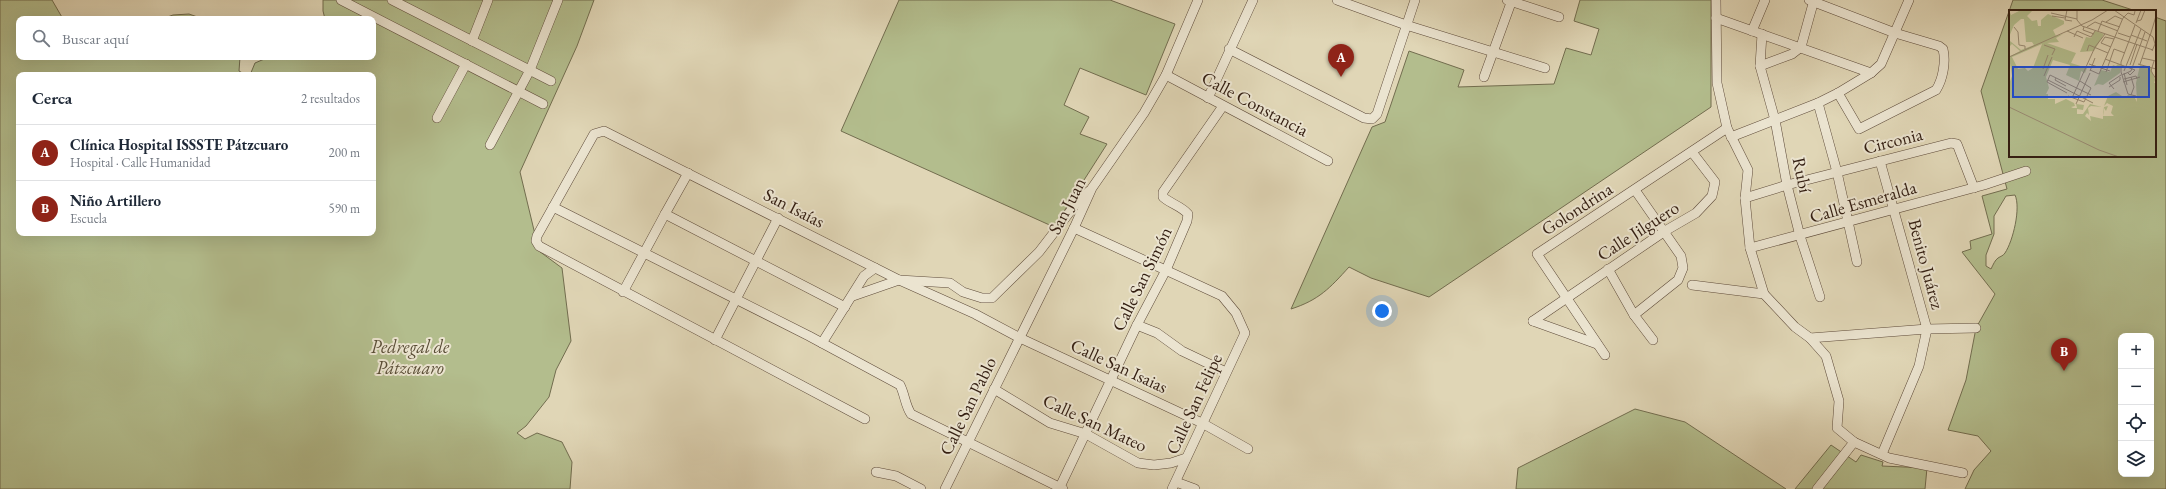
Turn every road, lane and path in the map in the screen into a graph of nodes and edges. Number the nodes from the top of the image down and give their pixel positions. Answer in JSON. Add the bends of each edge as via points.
{"nodes":[{"id":1,"x":341,"y":0,"type":"edge"},
{"id":2,"x":392,"y":0,"type":"edge"},
{"id":3,"x":488,"y":0,"type":"edge"},
{"id":4,"x":558,"y":0,"type":"edge"},
{"id":5,"x":1198,"y":0,"type":"edge"},
{"id":6,"x":1253,"y":0,"type":"edge"},
{"id":7,"x":1337,"y":0,"type":"edge"},
{"id":8,"x":1415,"y":0,"type":"edge"},
{"id":9,"x":1510,"y":0,"type":"edge"},
{"id":10,"x":1716,"y":0,"type":"edge"},
{"id":11,"x":1765,"y":0,"type":"edge"},
{"id":12,"x":1909,"y":0,"type":"edge"},
{"id":13,"x":1812,"y":1,"type":"edge"},
{"id":14,"x":372,"y":16,"type":"edge"},
{"id":15,"x":1559,"y":17,"type":"dead end"},
{"id":16,"x":376,"y":18,"type":"edge"},
{"id":17,"x":1716,"y":18,"type":"junction"},
{"id":18,"x":1406,"y":25,"type":"junction"},
{"id":19,"x":1752,"y":31,"type":"junction"},
{"id":20,"x":1895,"y":33,"type":"junction"},
{"id":21,"x":1762,"y":34,"type":"junction"},
{"id":22,"x":472,"y":41,"type":"junction"},
{"id":23,"x":1802,"y":48,"type":"junction"},
{"id":24,"x":1229,"y":49,"type":"junction"},
{"id":25,"x":1494,"y":51,"type":"junction"},
{"id":26,"x":466,"y":64,"type":"junction"},
{"id":27,"x":1760,"y":66,"type":"junction"},
{"id":28,"x":1545,"y":68,"type":"dead end"},
{"id":29,"x":530,"y":70,"type":"junction"},
{"id":30,"x":1871,"y":73,"type":"junction"},
{"id":31,"x":1166,"y":75,"type":"junction"},
{"id":32,"x":1484,"y":77,"type":"dead end"},
{"id":33,"x":551,"y":81,"type":"dead end"},
{"id":34,"x":520,"y":92,"type":"junction"},
{"id":35,"x":1838,"y":93,"type":"junction"},
{"id":36,"x":1208,"y":98,"type":"junction"},
{"id":37,"x":1818,"y":103,"type":"junction"},
{"id":38,"x":543,"y":104,"type":"dead end"},
{"id":39,"x":1223,"y":106,"type":"junction"},
{"id":40,"x":437,"y":118,"type":"dead end"},
{"id":41,"x":1775,"y":120,"type":"junction"},
{"id":42,"x":1727,"y":128,"type":"junction"},
{"id":43,"x":1731,"y":137,"type":"junction"},
{"id":44,"x":490,"y":145,"type":"dead end"},
{"id":45,"x":1692,"y":152,"type":"junction"},
{"id":46,"x":1328,"y":161,"type":"dead end"},
{"id":47,"x":1880,"y":161,"type":"junction"},
{"id":48,"x":2026,"y":171,"type":"dead end"},
{"id":49,"x":1837,"y":172,"type":"junction"},
{"id":50,"x":688,"y":173,"type":"junction"},
{"id":51,"x":1787,"y":185,"type":"junction"},
{"id":52,"x":1092,"y":188,"type":"junction"},
{"id":53,"x":1974,"y":188,"type":"junction"},
{"id":54,"x":1635,"y":190,"type":"junction"},
{"id":55,"x":1746,"y":198,"type":"junction"},
{"id":56,"x":553,"y":207,"type":"junction"},
{"id":57,"x":1895,"y":209,"type":"junction"},
{"id":58,"x":665,"y":214,"type":"junction"},
{"id":59,"x":778,"y":218,"type":"junction"},
{"id":60,"x":1848,"y":222,"type":"junction"},
{"id":61,"x":1074,"y":228,"type":"junction"},
{"id":62,"x":1665,"y":231,"type":"junction"},
{"id":63,"x":1800,"y":236,"type":"junction"},
{"id":64,"x":1750,"y":248,"type":"junction"},
{"id":65,"x":644,"y":254,"type":"junction"},
{"id":66,"x":756,"y":261,"type":"junction"},
{"id":67,"x":1857,"y":262,"type":"dead end"},
{"id":68,"x":875,"y":268,"type":"junction"},
{"id":69,"x":1608,"y":269,"type":"junction"},
{"id":70,"x":1166,"y":270,"type":"junction"},
{"id":71,"x":899,"y":280,"type":"junction"},
{"id":72,"x":1692,"y":285,"type":"dead end"},
{"id":73,"x":623,"y":292,"type":"junction"},
{"id":74,"x":1764,"y":294,"type":"junction"},
{"id":75,"x":853,"y":296,"type":"junction"},
{"id":76,"x":1820,"y":297,"type":"dead end"},
{"id":77,"x":1567,"y":298,"type":"junction"},
{"id":78,"x":736,"y":300,"type":"junction"},
{"id":79,"x":845,"y":307,"type":"junction"},
{"id":80,"x":975,"y":314,"type":"joint"},
{"id":81,"x":1634,"y":315,"type":"junction"},
{"id":82,"x":1137,"y":326,"type":"junction"},
{"id":83,"x":1976,"y":328,"type":"dead end"},
{"id":84,"x":1927,"y":329,"type":"junction"},
{"id":85,"x":1020,"y":338,"type":"junction"},
{"id":86,"x":1810,"y":338,"type":"junction"},
{"id":87,"x":715,"y":340,"type":"junction"},
{"id":88,"x":1654,"y":340,"type":"dead end"},
{"id":89,"x":822,"y":343,"type":"junction"},
{"id":90,"x":1597,"y":344,"type":"junction"},
{"id":91,"x":1605,"y":356,"type":"dead end"},
{"id":92,"x":1226,"y":372,"type":"junction"},
{"id":93,"x":1111,"y":381,"type":"junction"},
{"id":94,"x":994,"y":389,"type":"junction"},
{"id":95,"x":865,"y":419,"type":"dead end"},
{"id":96,"x":1202,"y":423,"type":"junction"},
{"id":97,"x":1086,"y":434,"type":"junction"},
{"id":98,"x":968,"y":442,"type":"junction"},
{"id":99,"x":1854,"y":442,"type":"junction"},
{"id":100,"x":1248,"y":449,"type":"dead end"},
{"id":101,"x":1882,"y":454,"type":"junction"},
{"id":102,"x":1186,"y":458,"type":"junction"},
{"id":103,"x":876,"y":472,"type":"dead end"},
{"id":104,"x":1963,"y":472,"type":"dead end"},
{"id":105,"x":1174,"y":485,"type":"edge"},
{"id":106,"x":921,"y":489,"type":"edge"},
{"id":107,"x":945,"y":489,"type":"edge"},
{"id":108,"x":1061,"y":489,"type":"edge"},
{"id":109,"x":1195,"y":489,"type":"edge"},
{"id":110,"x":1817,"y":489,"type":"edge"}],
"edges":[{"from":1,"to":14,"type":"street"},
{"from":2,"to":22,"type":"street"},
{"from":3,"to":22,"type":"street"},
{"from":4,"to":29,"type":"street"},
{"from":5,"to":31,"type":"street","name":"San Juan"},
{"from":6,"to":24,"type":"street"},
{"from":7,"to":18,"type":"street"},
{"from":8,"to":18,"type":"street"},
{"from":9,"to":15,"type":"street"},
{"from":9,"to":25,"type":"street"},
{"from":10,"to":17,"type":"street"},
{"from":11,"to":19,"type":"street"},
{"from":12,"to":20,"type":"street"},
{"from":13,"to":20,"type":"street"},
{"from":13,"to":23,"type":"street"},
{"from":16,"to":26,"type":"street"},
{"from":17,"to":19,"type":"street"},
{"from":17,"to":42,"type":"street","via":[[1717,83]]},
{"from":18,"to":24,"type":"street","via":[[1377,114],[1372,119],[1364,118]]},
{"from":18,"to":25,"type":"street"},
{"from":19,"to":21,"type":"street"},
{"from":20,"to":30,"type":"street","via":[[1881,64]]},
{"from":20,"to":35,"type":"street","via":[[1943,49],[1944,66],[1940,83],[1931,92],[1859,130]]},
{"from":21,"to":23,"type":"street"},
{"from":21,"to":27,"type":"street","name":"Rubí"},
{"from":22,"to":29,"type":"street"},
{"from":23,"to":27,"type":"street"},
{"from":23,"to":30,"type":"street"},
{"from":24,"to":36,"type":"street"},
{"from":25,"to":28,"type":"street"},
{"from":25,"to":32,"type":"street"},
{"from":26,"to":34,"type":"street"},
{"from":26,"to":40,"type":"street"},
{"from":27,"to":41,"type":"street","name":"Rubí"},
{"from":29,"to":33,"type":"street"},
{"from":29,"to":34,"type":"street"},
{"from":30,"to":35,"type":"street"},
{"from":31,"to":36,"type":"street","name":"Calle Constancia"},
{"from":31,"to":52,"type":"street","name":"San Juan","via":[[1144,113]]},
{"from":34,"to":38,"type":"street"},
{"from":34,"to":44,"type":"street"},
{"from":35,"to":37,"type":"street"},
{"from":36,"to":39,"type":"street","name":"Calle Constancia"},
{"from":37,"to":41,"type":"street"},
{"from":37,"to":49,"type":"street"},
{"from":39,"to":46,"type":"street","name":"Calle Constancia"},
{"from":39,"to":70,"type":"street","name":"Calle San Simón","via":[[1163,192],[1163,197],[1188,214]]},
{"from":41,"to":43,"type":"street"},
{"from":41,"to":51,"type":"street","name":"Rubí"},
{"from":42,"to":43,"type":"street"},
{"from":42,"to":45,"type":"street","name":"Golondrina"},
{"from":43,"to":55,"type":"street","via":[[1748,170]]},
{"from":45,"to":54,"type":"street","name":"Golondrina"},
{"from":45,"to":62,"type":"street","name":"Calle Jilguero","via":[[1715,182],[1712,196],[1696,213]]},
{"from":47,"to":49,"type":"street","name":"Circonia"},
{"from":47,"to":53,"type":"street","name":"Circonia","via":[[1951,143],[1957,144]]},
{"from":47,"to":57,"type":"street","name":"Benito Juárez"},
{"from":48,"to":53,"type":"street","name":"Calle Esmeralda"},
{"from":49,"to":51,"type":"street","name":"Circonia"},
{"from":49,"to":60,"type":"street"},
{"from":50,"to":56,"type":"street","name":"San Isaías","via":[[604,131],[599,131],[594,134]]},
{"from":50,"to":58,"type":"street"},
{"from":50,"to":59,"type":"street","name":"San Isaías"},
{"from":51,"to":55,"type":"street","name":"Circonia"},
{"from":51,"to":63,"type":"street","name":"Rubí"},
{"from":52,"to":61,"type":"street","name":"San Juan"},
{"from":52,"to":71,"type":"street","via":[[1079,200],[1039,252],[992,298],[982,298],[963,292],[950,283]]},
{"from":53,"to":57,"type":"street","name":"Calle Esmeralda"},
{"from":54,"to":62,"type":"street"},
{"from":54,"to":77,"type":"street","name":"Golondrina","via":[[1537,254]]},
{"from":55,"to":64,"type":"street"},
{"from":56,"to":65,"type":"street"},
{"from":56,"to":73,"type":"street","via":[[537,236],[539,246]]},
{"from":57,"to":60,"type":"street","name":"Calle Esmeralda"},
{"from":57,"to":84,"type":"street","name":"Benito Juárez"},
{"from":58,"to":65,"type":"street"},
{"from":58,"to":66,"type":"street"},
{"from":59,"to":66,"type":"street"},
{"from":59,"to":68,"type":"street","name":"San Isaías"},
{"from":60,"to":63,"type":"street","name":"Calle Esmeralda"},
{"from":60,"to":67,"type":"street"},
{"from":61,"to":70,"type":"street"},
{"from":61,"to":85,"type":"street","name":"San Juan"},
{"from":62,"to":69,"type":"street","name":"Calle Jilguero"},
{"from":62,"to":81,"type":"street","via":[[1681,256],[1683,268],[1678,280]]},
{"from":63,"to":64,"type":"street","name":"Calle Esmeralda"},
{"from":63,"to":76,"type":"street","name":"Rubí"},
{"from":64,"to":74,"type":"street"},
{"from":65,"to":73,"type":"street"},
{"from":65,"to":78,"type":"street"},
{"from":66,"to":78,"type":"street"},
{"from":66,"to":79,"type":"street"},
{"from":68,"to":71,"type":"street","name":"San Isaías"},
{"from":68,"to":75,"type":"street","via":[[864,276]]},
{"from":69,"to":77,"type":"street","name":"Calle Jilguero"},
{"from":69,"to":81,"type":"street"},
{"from":70,"to":82,"type":"street","name":"Calle San Simón"},
{"from":70,"to":92,"type":"street","name":"Calle San Felipe","via":[[1222,296],[1236,313],[1245,333]]},
{"from":71,"to":75,"type":"street"},
{"from":71,"to":80,"type":"street","name":"San Isaías"},
{"from":72,"to":74,"type":"street"},
{"from":73,"to":87,"type":"street"},
{"from":74,"to":86,"type":"street","via":[[1794,327]]},
{"from":75,"to":79,"type":"street"},
{"from":77,"to":90,"type":"street"},
{"from":77,"to":90,"type":"street","name":"Calle Jilguero","via":[[1533,321]]},
{"from":78,"to":87,"type":"street"},
{"from":78,"to":89,"type":"street"},
{"from":79,"to":89,"type":"street"},
{"from":80,"to":85,"type":"street","name":"Calle San Isaias"},
{"from":81,"to":88,"type":"street"},
{"from":82,"to":92,"type":"street","via":[[1157,333],[1182,351]]},
{"from":82,"to":93,"type":"street","name":"Calle San Simón"},
{"from":83,"to":84,"type":"street"},
{"from":84,"to":86,"type":"street"},
{"from":84,"to":101,"type":"street","via":[[1919,366]]},
{"from":85,"to":93,"type":"street","name":"Calle San Isaias"},
{"from":85,"to":94,"type":"street","name":"Calle San Pablo"},
{"from":86,"to":99,"type":"street","via":[[1826,356],[1840,401],[1837,428]]},
{"from":87,"to":95,"type":"street"},
{"from":89,"to":98,"type":"street","via":[[900,385],[906,407],[911,414]]},
{"from":90,"to":91,"type":"street"},
{"from":92,"to":96,"type":"street","name":"Calle San Felipe"},
{"from":93,"to":96,"type":"street","name":"Calle San Isaias"},
{"from":93,"to":97,"type":"street","name":"Calle San Simón"},
{"from":94,"to":97,"type":"street","name":"Calle San Mateo","via":[[1050,423]]},
{"from":94,"to":98,"type":"street","name":"Calle San Pablo"},
{"from":96,"to":100,"type":"street","name":"Calle San Isaias"},
{"from":96,"to":102,"type":"street","name":"Calle San Felipe"},
{"from":97,"to":102,"type":"street","name":"Calle San Mateo","via":[[1138,463],[1160,464]]},
{"from":97,"to":108,"type":"street","name":"Calle San Simón"},
{"from":98,"to":107,"type":"street","name":"Calle San Pablo"},
{"from":98,"to":108,"type":"street"},
{"from":99,"to":101,"type":"street"},
{"from":99,"to":110,"type":"street"},
{"from":101,"to":104,"type":"street","via":[[1889,458]]},
{"from":102,"to":105,"type":"street","name":"Calle San Felipe"},
{"from":103,"to":106,"type":"street","via":[[896,476]]},
{"from":105,"to":109,"type":"street"}]}
